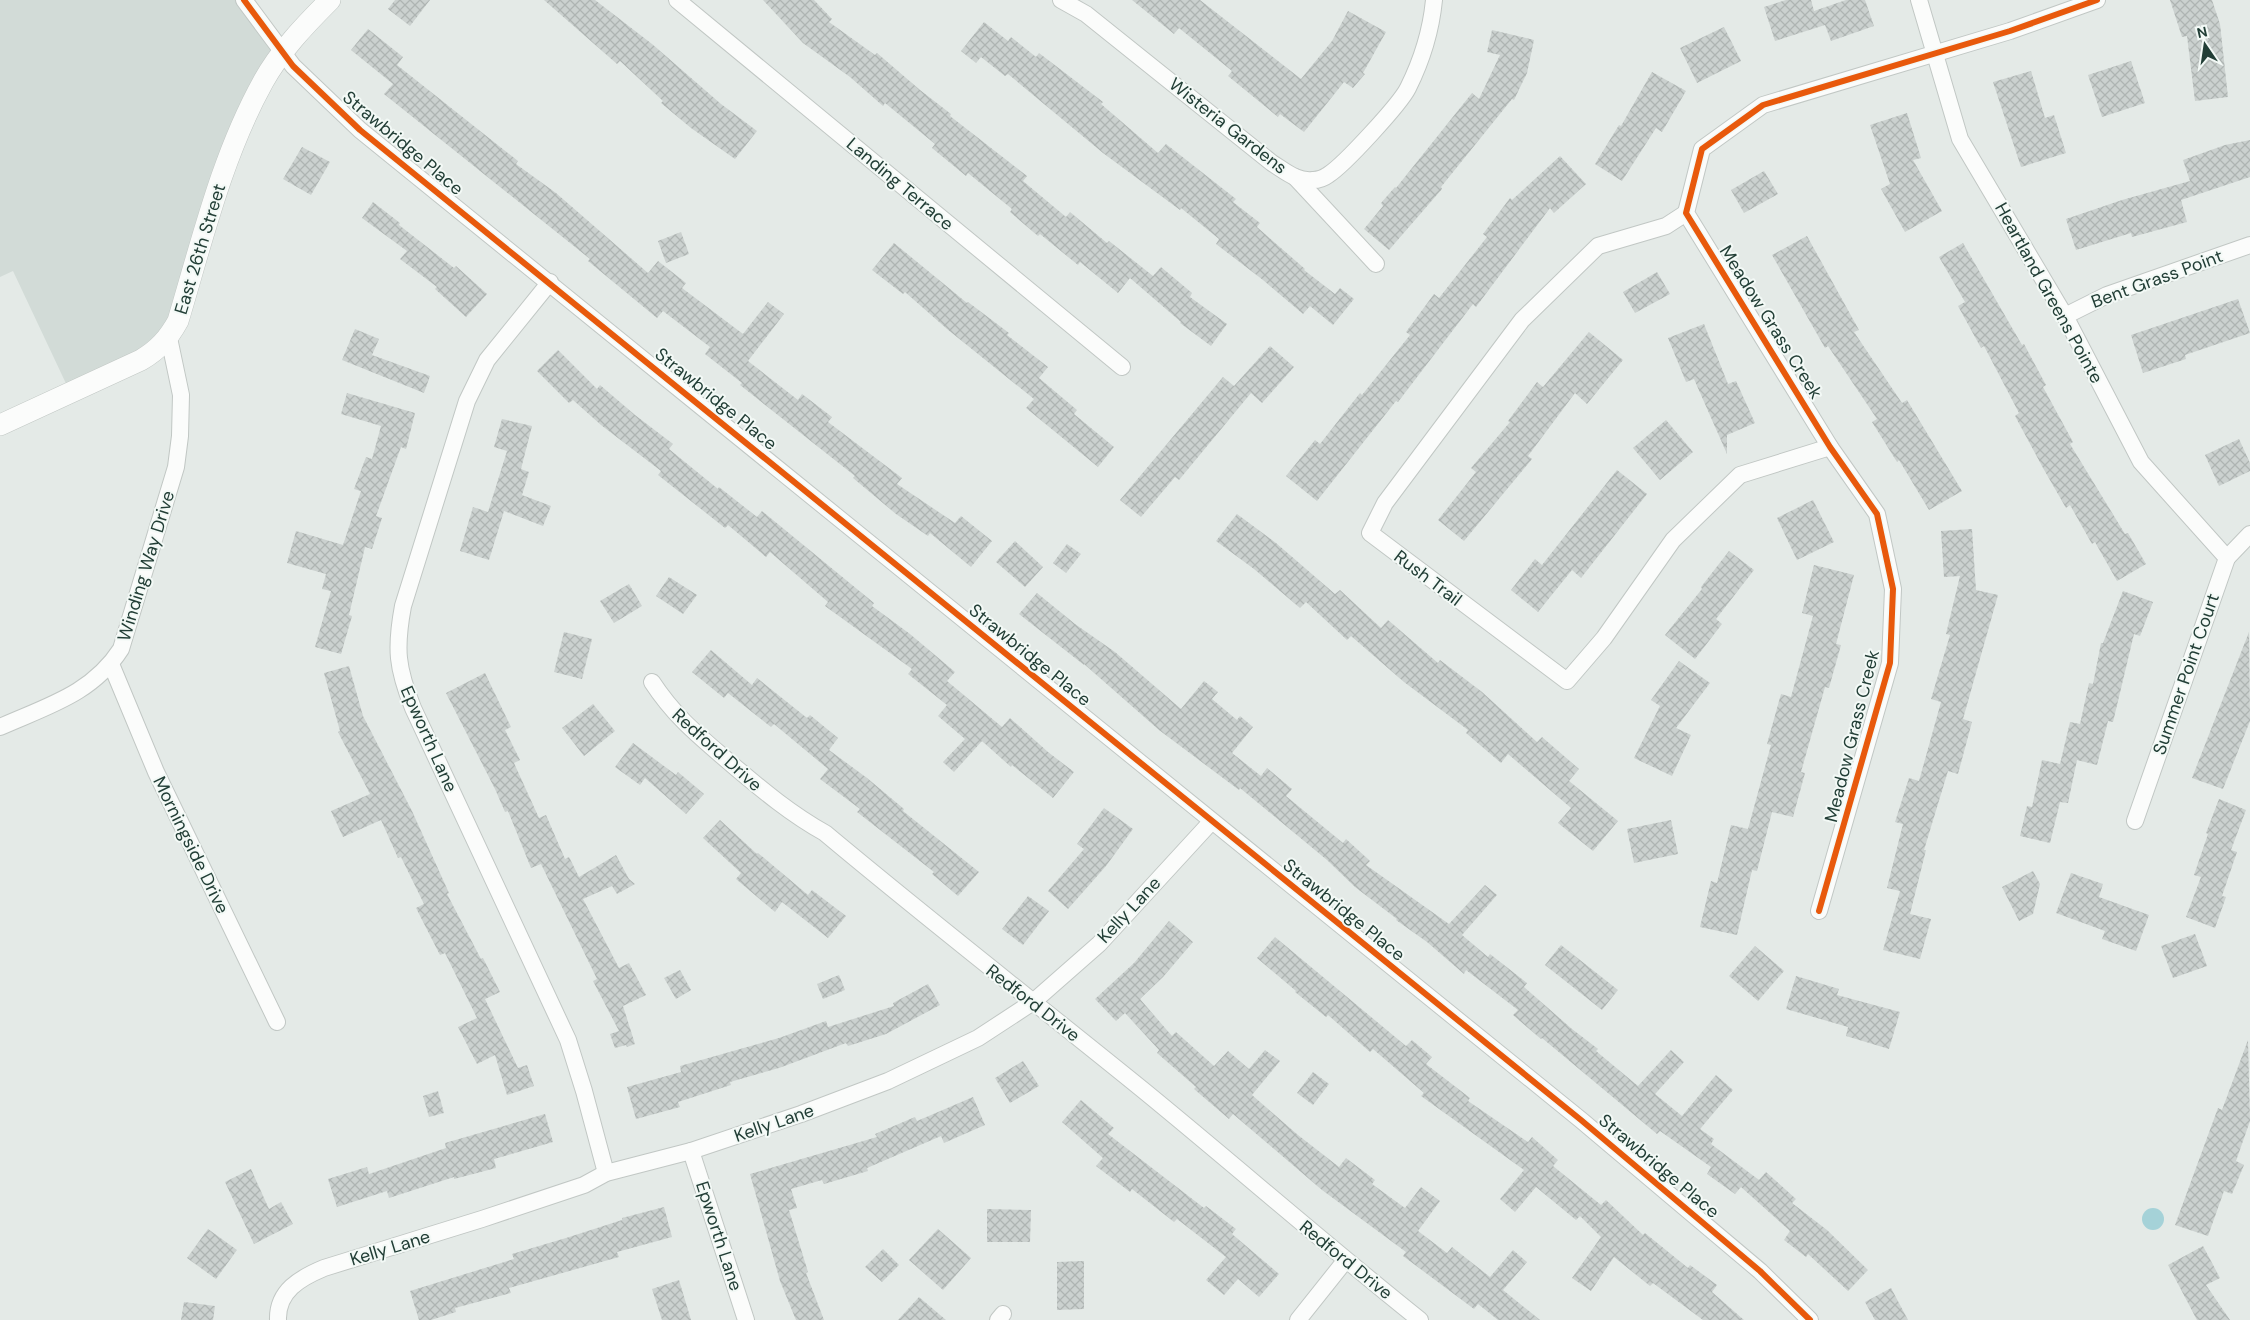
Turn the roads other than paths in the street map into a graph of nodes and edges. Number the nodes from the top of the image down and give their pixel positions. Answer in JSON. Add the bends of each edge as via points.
{"nodes":[{"id":1,"x":244,"y":0,"type":"edge"},
{"id":2,"x":330,"y":0,"type":"edge"},
{"id":3,"x":677,"y":0,"type":"edge"},
{"id":4,"x":1061,"y":0,"type":"edge"},
{"id":5,"x":1434,"y":0,"type":"edge"},
{"id":6,"x":1919,"y":0,"type":"edge"},
{"id":7,"x":2097,"y":0,"type":"edge"},
{"id":8,"x":282,"y":52,"type":"junction"},
{"id":9,"x":1937,"y":53,"type":"junction"},
{"id":10,"x":1295,"y":178,"type":"junction"},
{"id":11,"x":1686,"y":212,"type":"junction"},
{"id":12,"x":2250,"y":245,"type":"edge"},
{"id":13,"x":1376,"y":264,"type":"dead end"},
{"id":14,"x":550,"y":282,"type":"junction"},
{"id":15,"x":2065,"y":316,"type":"junction"},
{"id":16,"x":169,"y":338,"type":"junction"},
{"id":17,"x":1122,"y":367,"type":"dead end"},
{"id":18,"x":0,"y":425,"type":"edge"},
{"id":19,"x":1830,"y":447,"type":"junction"},
{"id":20,"x":2250,"y":534,"type":"edge"},
{"id":21,"x":2227,"y":558,"type":"junction"},
{"id":22,"x":111,"y":664,"type":"junction"},
{"id":23,"x":652,"y":682,"type":"dead end"},
{"id":24,"x":0,"y":727,"type":"edge"},
{"id":25,"x":2134,"y":821,"type":"dead end"},
{"id":26,"x":1211,"y":822,"type":"junction"},
{"id":27,"x":1819,"y":912,"type":"dead end"},
{"id":28,"x":1033,"y":1002,"type":"junction"},
{"id":29,"x":277,"y":1022,"type":"dead end"},
{"id":30,"x":691,"y":1151,"type":"junction"},
{"id":31,"x":606,"y":1173,"type":"junction"},
{"id":32,"x":1346,"y":1261,"type":"junction"},
{"id":33,"x":278,"y":1316,"type":"edge"},
{"id":34,"x":746,"y":1320,"type":"edge"},
{"id":35,"x":1298,"y":1320,"type":"edge"},
{"id":36,"x":1420,"y":1320,"type":"edge"},
{"id":37,"x":1810,"y":1320,"type":"edge"}],
"edges":[{"from":1,"to":8,"type":"street","name":"Strawbridge Place"},
{"from":2,"to":8,"type":"street","name":"East 26th Street"},
{"from":3,"to":17,"type":"street","name":"Landing Terrace"},
{"from":4,"to":10,"type":"street","name":"Wisteria Gardens","via":[[1086,14]]},
{"from":5,"to":10,"type":"street","name":"Wisteria Gardens","via":[[1422,58],[1407,90],[1327,176],[1315,180]]},
{"from":6,"to":9,"type":"street","name":"Heartland Greens Pointe"},
{"from":7,"to":9,"type":"street"},
{"from":8,"to":14,"type":"street","name":"Strawbridge Place","via":[[360,130]]},
{"from":8,"to":16,"type":"street","name":"East 26th Street","via":[[263,81],[239,130],[217,189],[178,321]]},
{"from":9,"to":11,"type":"street","via":[[1763,105],[1702,148]]},
{"from":9,"to":15,"type":"street","name":"Heartland Greens Pointe","via":[[1960,139]]},
{"from":10,"to":13,"type":"street"},
{"from":11,"to":19,"type":"street","name":"Meadow Grass Creek"},
{"from":11,"to":19,"type":"street","name":"Rush Trail","via":[[1666,226],[1598,246],[1522,320],[1385,502],[1370,533],[1567,681],[1604,638],[1673,540],[1740,474]]},
{"from":12,"to":15,"type":"street","name":"Bent Grass Point","via":[[2107,294]]},
{"from":14,"to":26,"type":"street","name":"Strawbridge Place"},
{"from":14,"to":31,"type":"street","name":"Epworth Lane","via":[[487,360],[467,400],[403,606],[398,658],[402,682],[413,708],[568,1040]]},
{"from":15,"to":21,"type":"street","name":"Heartland Greens Pointe","via":[[2141,462]]},
{"from":16,"to":18,"type":"street","name":"East 26th Street","via":[[141,360]]},
{"from":16,"to":22,"type":"street","name":"Winding Way Drive","via":[[181,395],[176,466],[129,629],[122,649]]},
{"from":19,"to":27,"type":"street","name":"Meadow Grass Creek","via":[[1877,514],[1893,590],[1890,663]]},
{"from":20,"to":21,"type":"street","name":"Summer Point Court"},
{"from":21,"to":25,"type":"street","name":"Summer Point Court"},
{"from":22,"to":24,"type":"street","name":"Winding Way Drive","via":[[93,682],[71,696]]},
{"from":22,"to":29,"type":"street","name":"Morningside Drive","via":[[156,772]]},
{"from":23,"to":28,"type":"street","name":"Redford Drive","via":[[684,723],[773,800],[825,833]]},
{"from":26,"to":28,"type":"street","name":"Kelly Lane","via":[[1099,944]]},
{"from":26,"to":37,"type":"street","name":"Strawbridge Place","via":[[1581,1120],[1760,1270]]},
{"from":28,"to":30,"type":"street","name":"Kelly Lane","via":[[978,1038],[888,1081]]},
{"from":28,"to":32,"type":"street","name":"Redford Drive"},
{"from":30,"to":31,"type":"street","name":"Kelly Lane"},
{"from":30,"to":34,"type":"street","name":"Epworth Lane"},
{"from":31,"to":33,"type":"street","name":"Kelly Lane","via":[[584,1185],[318,1270],[291,1286],[282,1299]]},
{"from":32,"to":35,"type":"street"},
{"from":32,"to":36,"type":"street","name":"Redford Drive"}]}
